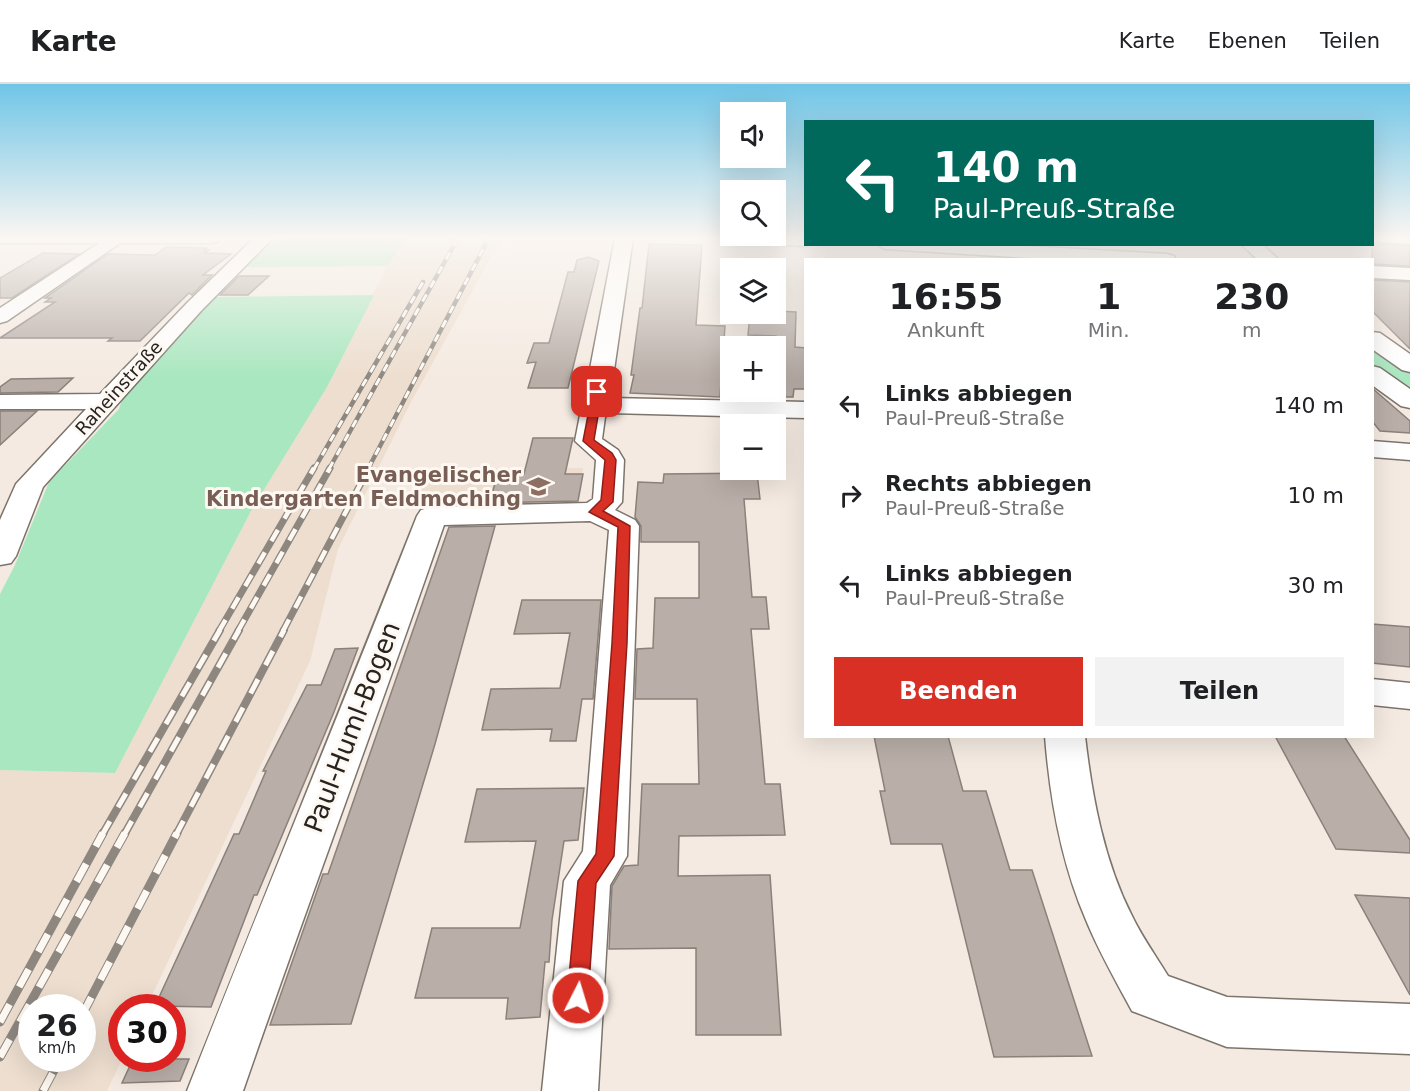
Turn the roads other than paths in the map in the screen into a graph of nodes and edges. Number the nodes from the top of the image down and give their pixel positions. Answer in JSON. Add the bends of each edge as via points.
{"nodes":[{"id":1,"x":48,"y":285,"type":"edge"},
{"id":2,"x":217,"y":285,"type":"edge"},
{"id":3,"x":616,"y":285,"type":"edge"},
{"id":4,"x":0,"y":317,"type":"edge"},
{"id":5,"x":1374,"y":339,"type":"edge"},
{"id":6,"x":1410,"y":365,"type":"edge"},
{"id":7,"x":1374,"y":374,"type":"edge"},
{"id":8,"x":109,"y":401,"type":"junction"},
{"id":9,"x":1410,"y":401,"type":"edge"},
{"id":10,"x":0,"y":402,"type":"edge"},
{"id":11,"x":604,"y":405,"type":"junction"},
{"id":12,"x":804,"y":410,"type":"edge"},
{"id":13,"x":1374,"y":449,"type":"edge"},
{"id":14,"x":1410,"y":452,"type":"edge"},
{"id":15,"x":595,"y":512,"type":"junction"},
{"id":16,"x":0,"y":556,"type":"edge"},
{"id":17,"x":1374,"y":692,"type":"edge"},
{"id":18,"x":1410,"y":696,"type":"edge"},
{"id":19,"x":1065,"y":738,"type":"edge"},
{"id":20,"x":1410,"y":1029,"type":"edge"},
{"id":21,"x":215,"y":1091,"type":"edge"},
{"id":22,"x":570,"y":1091,"type":"edge"}],
"edges":[{"from":1,"to":4,"type":"street"},
{"from":2,"to":8,"type":"street","name":"Raheinstraße"},
{"from":3,"to":11,"type":"street","via":[[597,395],[598,402]]},
{"from":5,"to":6,"type":"street"},
{"from":7,"to":9,"type":"street"},
{"from":8,"to":10,"type":"street"},
{"from":8,"to":16,"type":"street","name":"Raheinstraße","via":[[30,484]]},
{"from":11,"to":12,"type":"street"},
{"from":11,"to":15,"type":"street","via":[[593,415],[588,441],[610,460],[607,502]]},
{"from":13,"to":14,"type":"street"},
{"from":15,"to":21,"type":"street","name":"Paul-Huml-Bogen","via":[[432,516]]},
{"from":15,"to":22,"type":"street","via":[[624,526],[620,643],[605,856],[587,881]]},
{"from":17,"to":18,"type":"street"},
{"from":19,"to":20,"type":"street","via":[[1068,775],[1086,855],[1106,914],[1150,994],[1227,1022]]}]}
